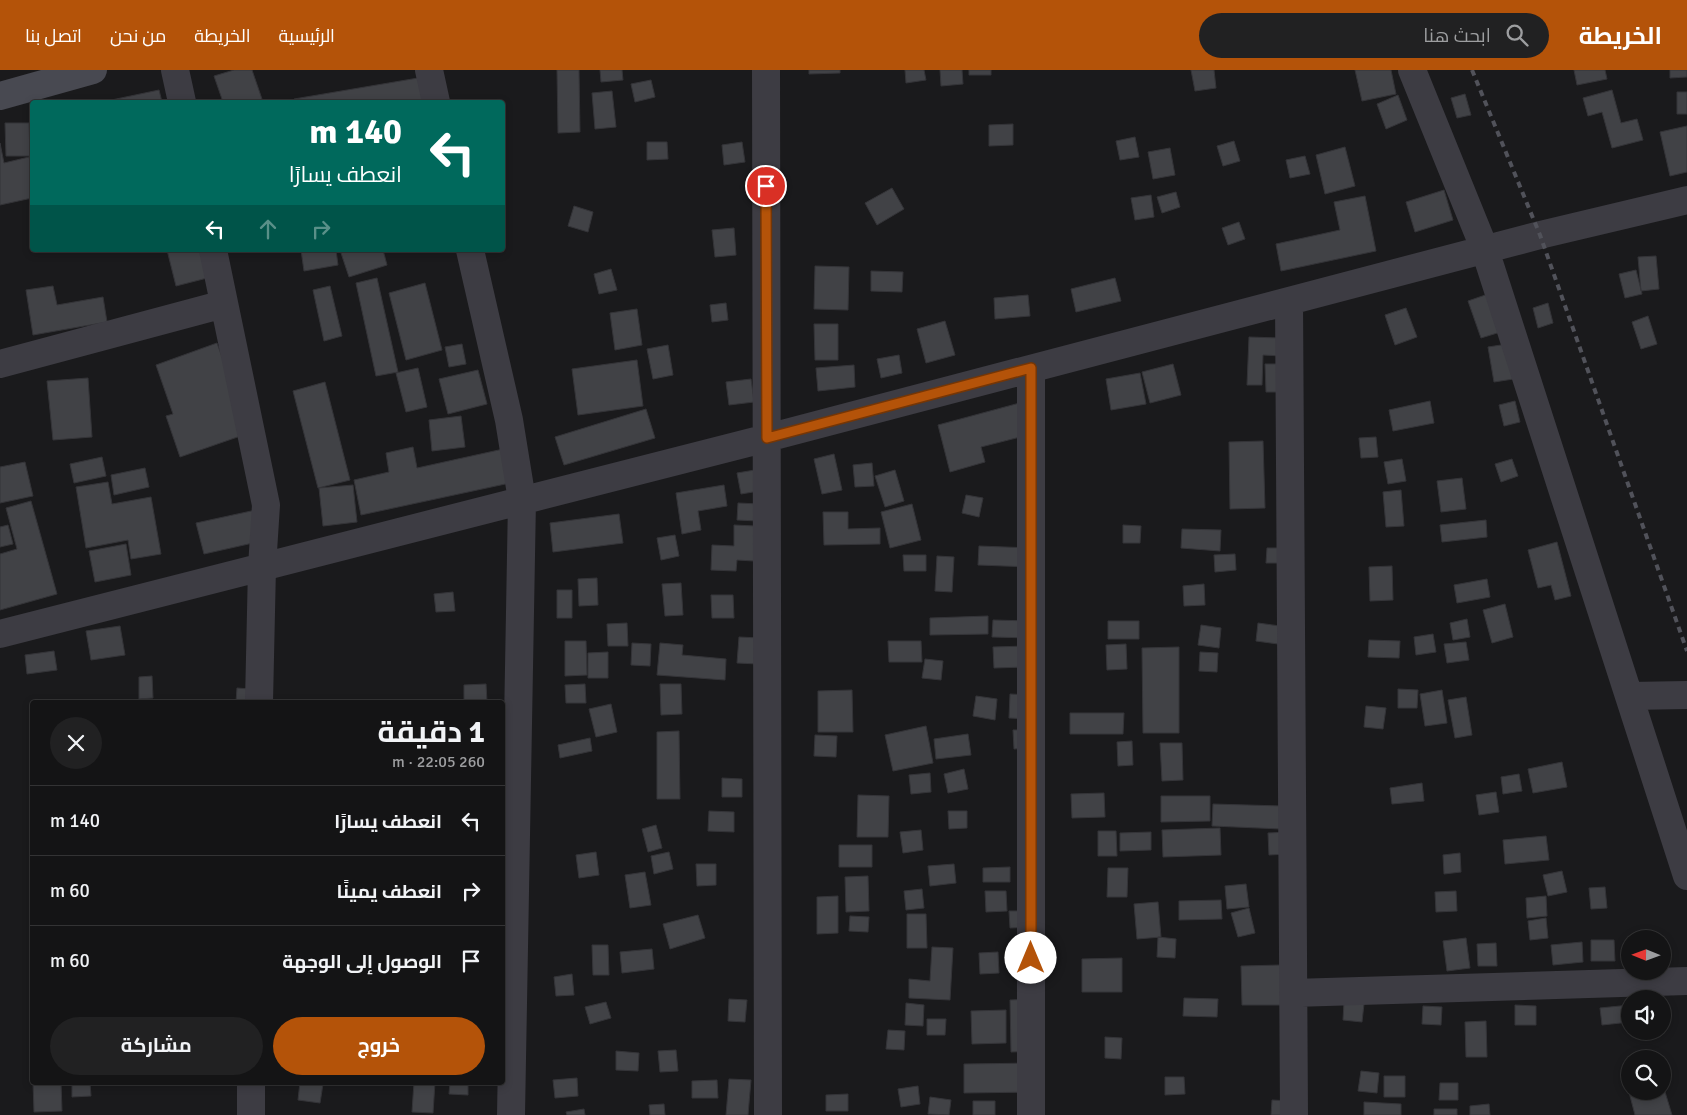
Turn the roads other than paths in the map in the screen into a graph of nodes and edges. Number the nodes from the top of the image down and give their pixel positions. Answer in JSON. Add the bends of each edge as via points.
{"nodes":[{"id":1,"x":94,"y":70,"type":"edge"},
{"id":2,"x":175,"y":70,"type":"edge"},
{"id":3,"x":429,"y":70,"type":"edge"},
{"id":4,"x":766,"y":70,"type":"edge"},
{"id":5,"x":1412,"y":70,"type":"edge"},
{"id":6,"x":0,"y":96,"type":"edge"},
{"id":7,"x":182,"y":100,"type":"edge"},
{"id":8,"x":436,"y":100,"type":"edge"},
{"id":9,"x":1687,"y":200,"type":"edge"},
{"id":10,"x":1485,"y":250,"type":"junction"},
{"id":11,"x":212,"y":252,"type":"edge"},
{"id":12,"x":470,"y":252,"type":"edge"},
{"id":13,"x":1289,"y":301,"type":"junction"},
{"id":14,"x":224,"y":304,"type":"junction"},
{"id":15,"x":0,"y":364,"type":"edge"},
{"id":16,"x":1031,"y":368,"type":"junction"},
{"id":17,"x":767,"y":438,"type":"junction"},
{"id":18,"x":522,"y":500,"type":"junction"},
{"id":19,"x":262,"y":567,"type":"junction"},
{"id":20,"x":0,"y":634,"type":"edge"},
{"id":21,"x":1629,"y":696,"type":"junction"},
{"id":22,"x":1687,"y":696,"type":"edge"},
{"id":23,"x":259,"y":700,"type":"edge"},
{"id":24,"x":1687,"y":876,"type":"edge"},
{"id":25,"x":1687,"y":982,"type":"edge"},
{"id":26,"x":1293,"y":993,"type":"junction"},
{"id":27,"x":251,"y":1085,"type":"edge"},
{"id":28,"x":250,"y":1115,"type":"edge"},
{"id":29,"x":511,"y":1115,"type":"edge"},
{"id":30,"x":768,"y":1115,"type":"edge"},
{"id":31,"x":1032,"y":1115,"type":"edge"},
{"id":32,"x":1294,"y":1115,"type":"edge"}],
"edges":[{"from":1,"to":6,"type":"street"},
{"from":2,"to":7,"type":"street"},
{"from":3,"to":8,"type":"street"},
{"from":4,"to":17,"type":"street"},
{"from":5,"to":10,"type":"street"},
{"from":9,"to":10,"type":"street"},
{"from":10,"to":13,"type":"street"},
{"from":10,"to":21,"type":"street"},
{"from":11,"to":14,"type":"street"},
{"from":12,"to":18,"type":"street","via":[[509,420]]},
{"from":13,"to":16,"type":"street"},
{"from":13,"to":26,"type":"street"},
{"from":14,"to":15,"type":"street"},
{"from":14,"to":19,"type":"street","via":[[266,505]]},
{"from":16,"to":17,"type":"street"},
{"from":16,"to":31,"type":"street"},
{"from":17,"to":18,"type":"street"},
{"from":17,"to":30,"type":"street"},
{"from":18,"to":19,"type":"street"},
{"from":18,"to":29,"type":"street"},
{"from":19,"to":20,"type":"street"},
{"from":19,"to":23,"type":"street"},
{"from":21,"to":22,"type":"street"},
{"from":21,"to":24,"type":"street"},
{"from":25,"to":26,"type":"street"},
{"from":26,"to":32,"type":"street"},
{"from":27,"to":28,"type":"street"}]}
